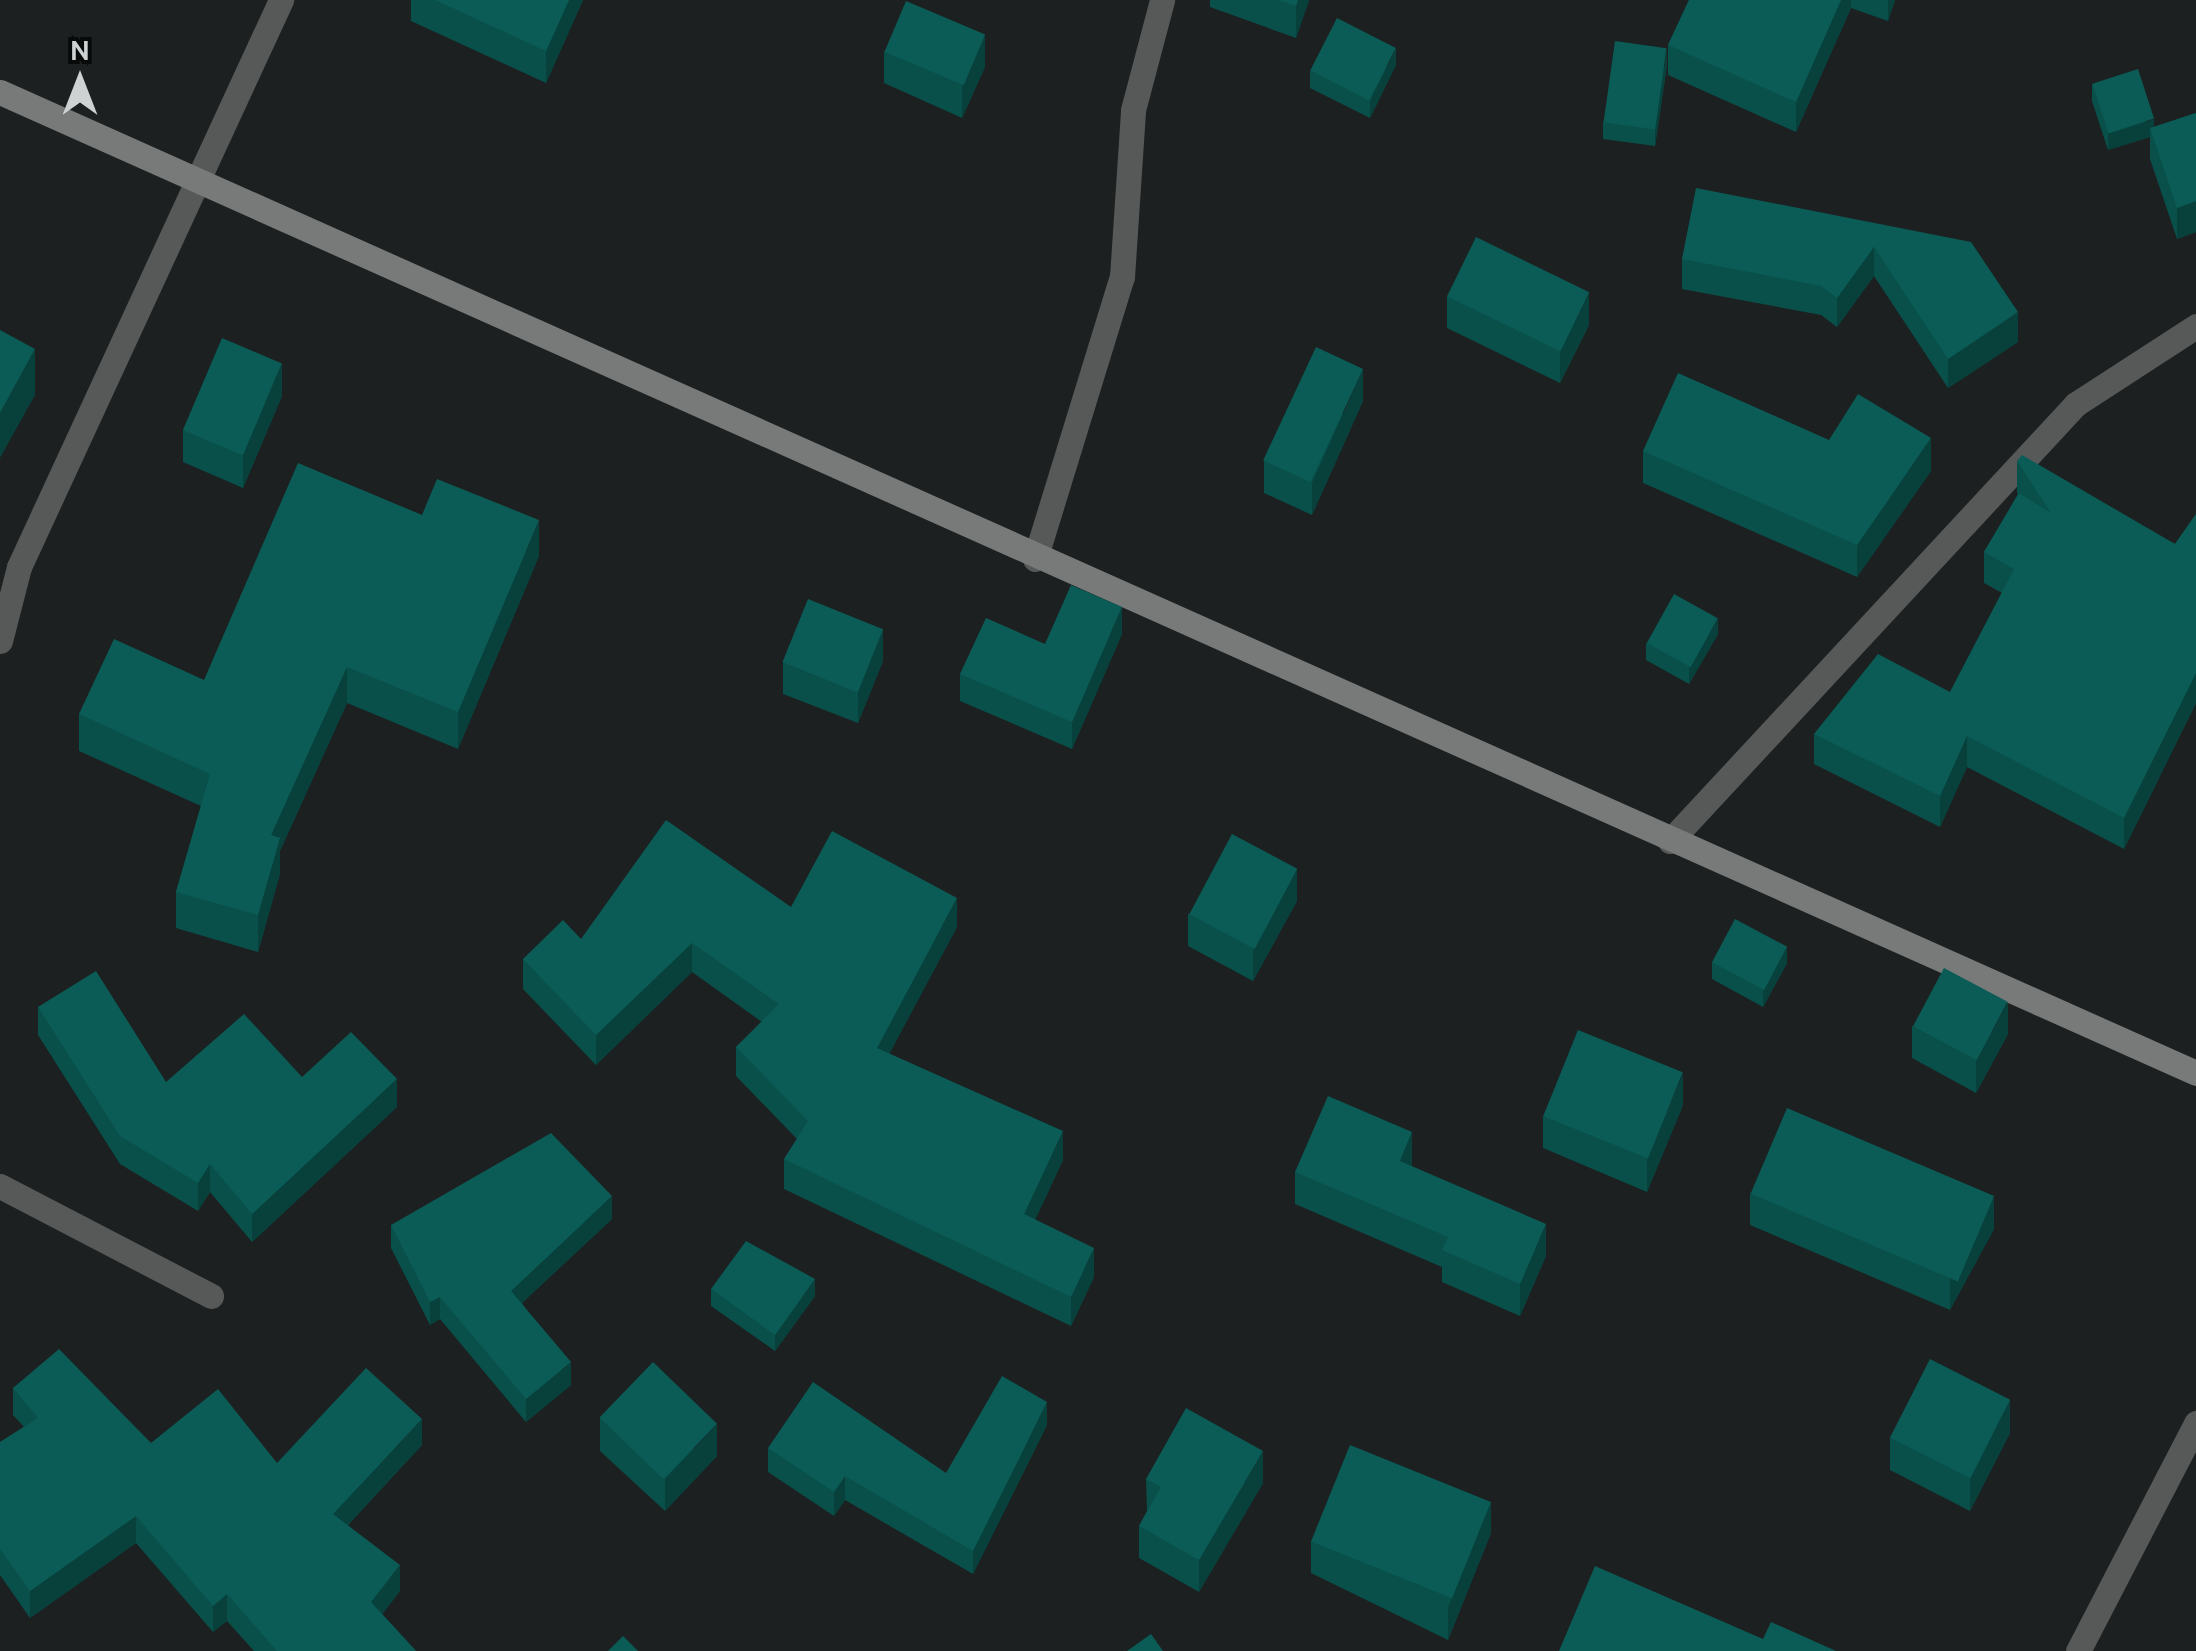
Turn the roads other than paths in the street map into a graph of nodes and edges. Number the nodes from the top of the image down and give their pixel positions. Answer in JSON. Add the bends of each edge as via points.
{"nodes":[{"id":1,"x":281,"y":0,"type":"edge"},
{"id":2,"x":1162,"y":0,"type":"edge"},
{"id":3,"x":0,"y":92,"type":"edge"},
{"id":4,"x":196,"y":184,"type":"junction"},
{"id":5,"x":2196,"y":326,"type":"edge"},
{"id":6,"x":1034,"y":560,"type":"junction"},
{"id":7,"x":0,"y":641,"type":"edge"},
{"id":8,"x":1670,"y":840,"type":"junction"},
{"id":9,"x":2196,"y":1074,"type":"edge"},
{"id":10,"x":0,"y":1186,"type":"edge"},
{"id":11,"x":211,"y":1296,"type":"dead end"},
{"id":12,"x":2196,"y":1423,"type":"edge"},
{"id":13,"x":2078,"y":1651,"type":"edge"}],
"edges":[{"from":1,"to":4,"type":"street"},
{"from":2,"to":6,"type":"street","via":[[1133,110],[1122,277]]},
{"from":3,"to":4,"type":"street"},
{"from":4,"to":6,"type":"street"},
{"from":4,"to":7,"type":"street","via":[[19,567]]},
{"from":5,"to":8,"type":"street","via":[[2076,404]]},
{"from":6,"to":8,"type":"street"},
{"from":8,"to":9,"type":"street"},
{"from":10,"to":11,"type":"street"},
{"from":12,"to":13,"type":"street"}]}
